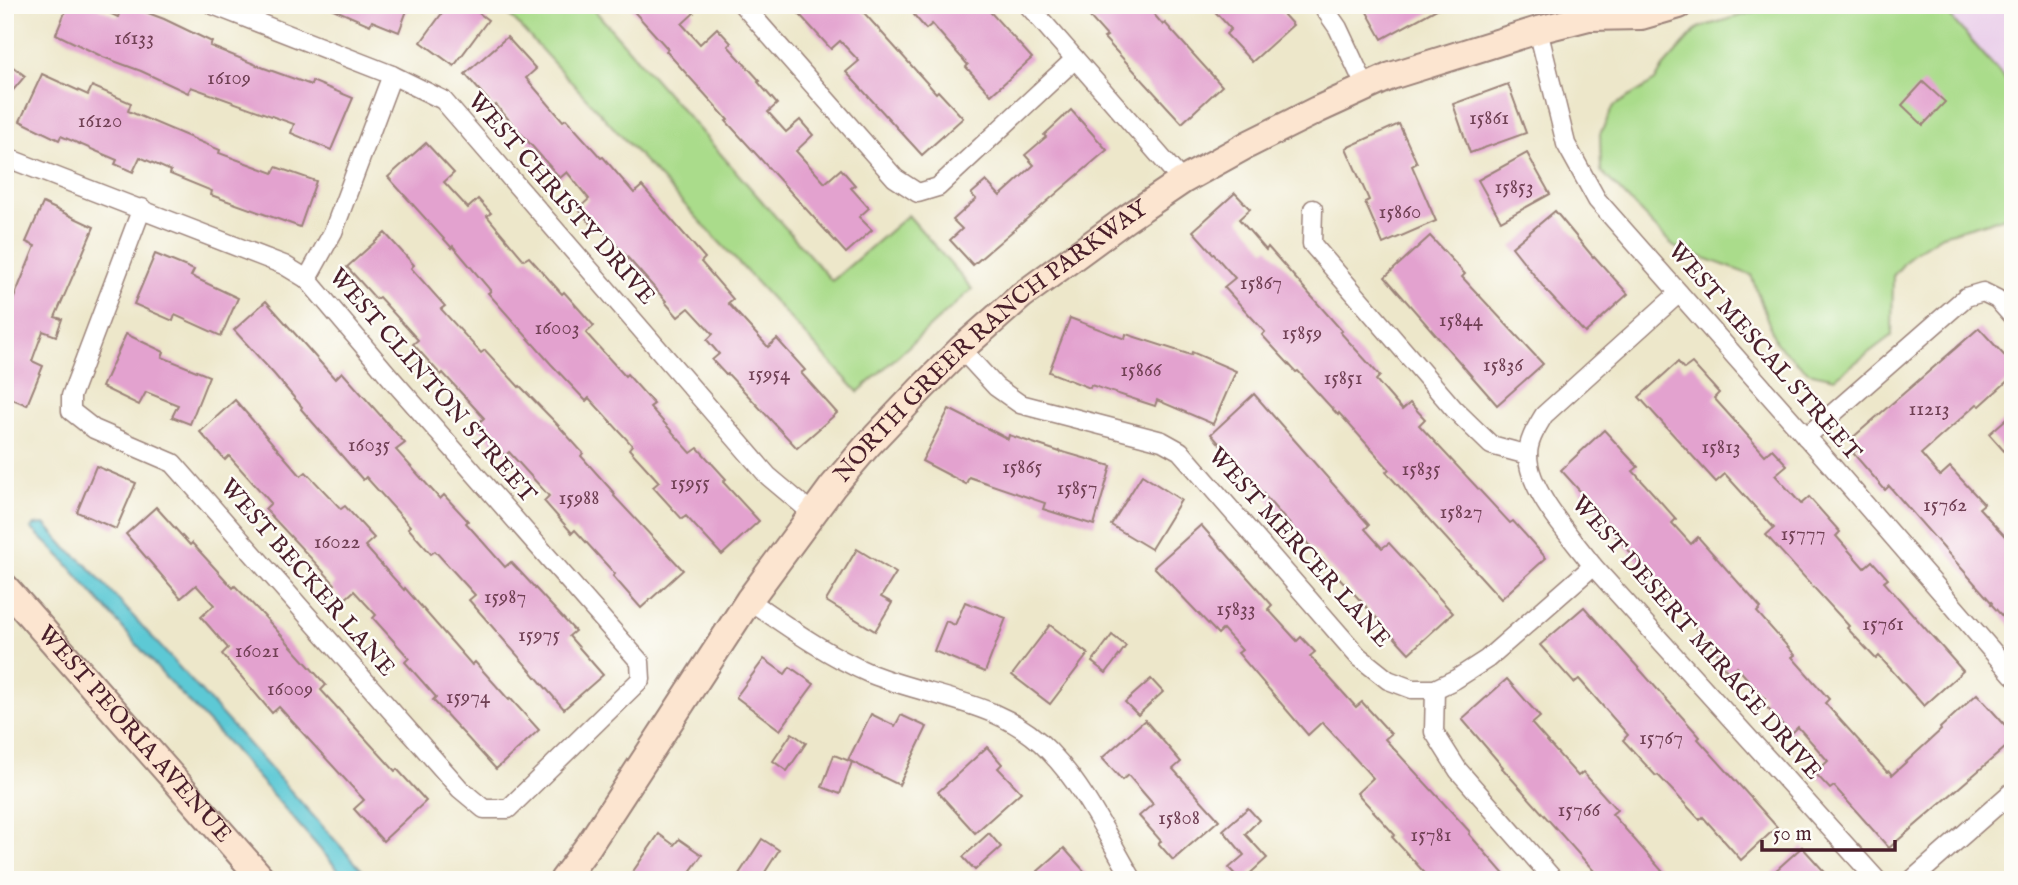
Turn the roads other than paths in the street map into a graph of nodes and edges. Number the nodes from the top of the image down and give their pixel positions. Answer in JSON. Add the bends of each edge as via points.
{"nodes":[{"id":1,"x":743,"y":5,"type":"edge"},
{"id":2,"x":1028,"y":5,"type":"edge"},
{"id":3,"x":1322,"y":5,"type":"edge"},
{"id":4,"x":1679,"y":5,"type":"edge"},
{"id":5,"x":223,"y":7,"type":"edge"},
{"id":6,"x":1600,"y":11,"type":"edge"},
{"id":7,"x":1538,"y":30,"type":"junction"},
{"id":8,"x":1075,"y":59,"type":"junction"},
{"id":9,"x":392,"y":75,"type":"junction"},
{"id":10,"x":1366,"y":88,"type":"junction"},
{"id":11,"x":5,"y":156,"type":"edge"},
{"id":12,"x":1182,"y":181,"type":"junction"},
{"id":13,"x":142,"y":208,"type":"junction"},
{"id":14,"x":1312,"y":209,"type":"dead end"},
{"id":15,"x":306,"y":279,"type":"junction"},
{"id":16,"x":1679,"y":293,"type":"junction"},
{"id":17,"x":2013,"y":317,"type":"edge"},
{"id":18,"x":961,"y":349,"type":"junction"},
{"id":19,"x":1806,"y":437,"type":"junction"},
{"id":20,"x":1528,"y":455,"type":"junction"},
{"id":21,"x":812,"y":513,"type":"junction"},
{"id":22,"x":1593,"y":566,"type":"junction"},
{"id":23,"x":5,"y":587,"type":"edge"},
{"id":24,"x":748,"y":600,"type":"junction"},
{"id":25,"x":2013,"y":675,"type":"edge"},
{"id":26,"x":1436,"y":689,"type":"junction"},
{"id":27,"x":2013,"y":791,"type":"edge"},
{"id":28,"x":484,"y":809,"type":"joint"},
{"id":29,"x":263,"y":880,"type":"edge"},
{"id":30,"x":563,"y":880,"type":"edge"},
{"id":31,"x":1133,"y":880,"type":"edge"},
{"id":32,"x":1554,"y":880,"type":"edge"},
{"id":33,"x":1877,"y":880,"type":"edge"},
{"id":34,"x":1912,"y":880,"type":"edge"}],
"edges":[{"from":1,"to":8,"type":"street","via":[[895,178],[918,193],[938,187]]},
{"from":2,"to":8,"type":"street"},
{"from":3,"to":10,"type":"street"},
{"from":4,"to":6,"type":"street","name":"NORTH GREER RANCH PARKWAY","via":[[1641,16]]},
{"from":5,"to":9,"type":"street","name":"WEST CHRISTY DRIVE"},
{"from":6,"to":7,"type":"street","name":"NORTH GREER RANCH PARKWAY"},
{"from":7,"to":10,"type":"street","name":"NORTH GREER RANCH PARKWAY"},
{"from":7,"to":16,"type":"street","name":"WEST MESCAL STREET","via":[[1566,144],[1597,200]]},
{"from":8,"to":12,"type":"street"},
{"from":9,"to":15,"type":"street","via":[[333,232]]},
{"from":9,"to":21,"type":"street","name":"WEST CHRISTY DRIVE","via":[[443,100],[768,475]]},
{"from":10,"to":12,"type":"street","name":"NORTH GREER RANCH PARKWAY"},
{"from":11,"to":13,"type":"street","name":"WEST CLINTON STREET"},
{"from":12,"to":18,"type":"street","name":"NORTH GREER RANCH PARKWAY","via":[[1021,296]]},
{"from":13,"to":15,"type":"street","name":"WEST CLINTON STREET","via":[[284,265]]},
{"from":13,"to":28,"type":"street","name":"WEST BECKER LANE","via":[[71,396],[71,411],[94,429],[173,463],[460,789]]},
{"from":14,"to":20,"type":"street","via":[[1312,244],[1454,409],[1491,445]]},
{"from":15,"to":28,"type":"street","name":"WEST CLINTON STREET","via":[[640,662],[641,679],[508,808]]},
{"from":16,"to":19,"type":"street","name":"WEST MESCAL STREET"},
{"from":16,"to":20,"type":"street","via":[[1544,415]]},
{"from":17,"to":19,"type":"street","via":[[1997,299],[1983,292],[1966,298]]},
{"from":18,"to":21,"type":"street","name":"NORTH GREER RANCH PARKWAY","via":[[867,446]]},
{"from":18,"to":26,"type":"street","name":"WEST MERCER LANE","via":[[996,387],[1020,404],[1162,441],[1180,451],[1358,656],[1388,680],[1412,689]]},
{"from":19,"to":25,"type":"street","name":"WEST MESCAL STREET"},
{"from":20,"to":22,"type":"street","name":"WEST DESERT MIRAGE DRIVE","via":[[1533,478],[1553,514]]},
{"from":21,"to":24,"type":"street","name":"NORTH GREER RANCH PARKWAY"},
{"from":22,"to":26,"type":"street","via":[[1487,659]]},
{"from":22,"to":33,"type":"street","name":"WEST DESERT MIRAGE DRIVE"},
{"from":23,"to":29,"type":"street","name":"WEST PEORIA AVENUE"},
{"from":24,"to":30,"type":"street","name":"NORTH GREER RANCH PARKWAY"},
{"from":24,"to":31,"type":"street","via":[[835,658],[1015,723],[1049,750],[1082,791]]},
{"from":26,"to":32,"type":"street","via":[[1434,733],[1458,771]]},
{"from":27,"to":34,"type":"street"}]}
